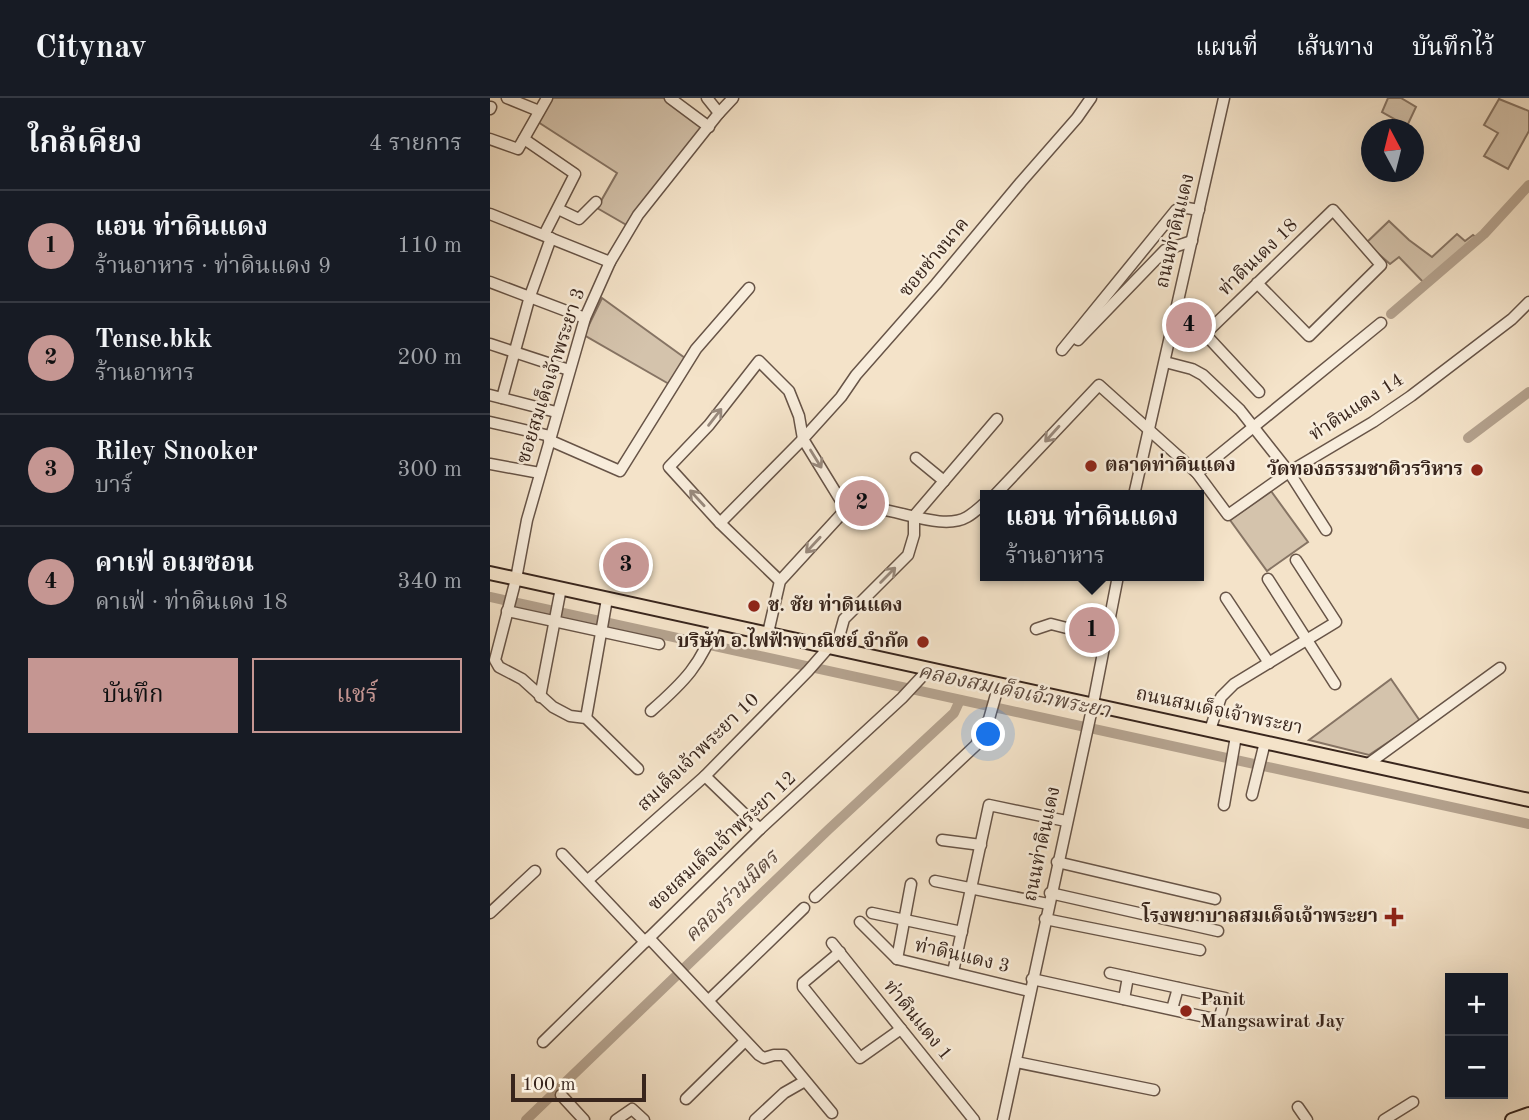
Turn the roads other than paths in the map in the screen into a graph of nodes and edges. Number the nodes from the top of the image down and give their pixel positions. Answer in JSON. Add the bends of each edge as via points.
{"nodes":[{"id":1,"x":507,"y":98,"type":"edge"},
{"id":2,"x":547,"y":98,"type":"edge"},
{"id":3,"x":670,"y":98,"type":"edge"},
{"id":4,"x":707,"y":98,"type":"edge"},
{"id":5,"x":733,"y":98,"type":"edge"},
{"id":6,"x":1091,"y":98,"type":"edge"},
{"id":7,"x":1224,"y":98,"type":"edge"},
{"id":8,"x":539,"y":111,"type":"junction"},
{"id":9,"x":719,"y":113,"type":"junction"},
{"id":10,"x":709,"y":127,"type":"junction"},
{"id":11,"x":524,"y":138,"type":"junction"},
{"id":12,"x":490,"y":139,"type":"edge"},
{"id":13,"x":596,"y":202,"type":"dead end"},
{"id":14,"x":558,"y":209,"type":"junction"},
{"id":15,"x":1199,"y":210,"type":"junction"},
{"id":16,"x":490,"y":214,"type":"edge"},
{"id":17,"x":547,"y":236,"type":"junction"},
{"id":18,"x":1192,"y":241,"type":"junction"},
{"id":19,"x":610,"y":262,"type":"junction"},
{"id":20,"x":490,"y":282,"type":"edge"},
{"id":21,"x":1257,"y":283,"type":"junction"},
{"id":22,"x":749,"y":288,"type":"dead end"},
{"id":23,"x":530,"y":296,"type":"junction"},
{"id":24,"x":1529,"y":302,"type":"edge"},
{"id":25,"x":585,"y":318,"type":"junction"},
{"id":26,"x":1381,"y":323,"type":"dead end"},
{"id":27,"x":1171,"y":333,"type":"junction"},
{"id":28,"x":1205,"y":334,"type":"junction"},
{"id":29,"x":490,"y":344,"type":"edge"},
{"id":30,"x":513,"y":351,"type":"junction"},
{"id":31,"x":1165,"y":362,"type":"junction"},
{"id":32,"x":569,"y":370,"type":"junction"},
{"id":33,"x":1259,"y":392,"type":"dead end"},
{"id":34,"x":490,"y":395,"type":"edge"},
{"id":35,"x":502,"y":398,"type":"junction"},
{"id":36,"x":556,"y":412,"type":"junction"},
{"id":37,"x":997,"y":419,"type":"dead end"},
{"id":38,"x":490,"y":422,"type":"edge"},
{"id":39,"x":1148,"y":426,"type":"junction"},
{"id":40,"x":1254,"y":427,"type":"junction"},
{"id":41,"x":550,"y":438,"type":"junction"},
{"id":42,"x":803,"y":439,"type":"junction"},
{"id":43,"x":916,"y":458,"type":"dead end"},
{"id":44,"x":490,"y":464,"type":"edge"},
{"id":45,"x":1197,"y":472,"type":"junction"},
{"id":46,"x":1289,"y":472,"type":"junction"},
{"id":47,"x":540,"y":473,"type":"junction"},
{"id":48,"x":944,"y":481,"type":"junction"},
{"id":49,"x":1000,"y":490,"type":"edge"},
{"id":50,"x":1135,"y":490,"type":"edge"},
{"id":51,"x":980,"y":507,"type":"edge"},
{"id":52,"x":846,"y":509,"type":"junction"},
{"id":53,"x":914,"y":516,"type":"junction"},
{"id":54,"x":720,"y":523,"type":"junction"},
{"id":55,"x":1326,"y":530,"type":"dead end"},
{"id":56,"x":1296,"y":560,"type":"dead end"},
{"id":57,"x":490,"y":573,"type":"edge"},
{"id":58,"x":516,"y":579,"type":"junction"},
{"id":59,"x":1268,"y":579,"type":"dead end"},
{"id":60,"x":780,"y":581,"type":"junction"},
{"id":61,"x":1117,"y":581,"type":"edge"},
{"id":62,"x":561,"y":589,"type":"junction"},
{"id":63,"x":1226,"y":598,"type":"dead end"},
{"id":64,"x":606,"y":605,"type":"junction"},
{"id":65,"x":507,"y":608,"type":"junction"},
{"id":66,"x":554,"y":619,"type":"junction"},
{"id":67,"x":714,"y":628,"type":"junction"},
{"id":68,"x":601,"y":629,"type":"junction"},
{"id":69,"x":1036,"y":629,"type":"dead end"},
{"id":70,"x":768,"y":634,"type":"junction"},
{"id":71,"x":1106,"y":638,"type":"junction"},
{"id":72,"x":1307,"y":640,"type":"junction"},
{"id":73,"x":659,"y":644,"type":"dead end"},
{"id":74,"x":829,"y":651,"type":"junction"},
{"id":75,"x":1269,"y":663,"type":"junction"},
{"id":76,"x":929,"y":668,"type":"junction"},
{"id":77,"x":1500,"y":668,"type":"dead end"},
{"id":78,"x":1335,"y":684,"type":"dead end"},
{"id":79,"x":997,"y":689,"type":"junction"},
{"id":80,"x":540,"y":697,"type":"junction"},
{"id":81,"x":1091,"y":710,"type":"junction"},
{"id":82,"x":651,"y":711,"type":"dead end"},
{"id":83,"x":586,"y":718,"type":"junction"},
{"id":84,"x":1210,"y":730,"type":"junction"},
{"id":85,"x":1236,"y":736,"type":"junction"},
{"id":86,"x":1265,"y":742,"type":"junction"},
{"id":87,"x":1368,"y":764,"type":"junction"},
{"id":88,"x":638,"y":769,"type":"dead end"},
{"id":89,"x":705,"y":776,"type":"junction"},
{"id":90,"x":1252,"y":795,"type":"dead end"},
{"id":91,"x":1529,"y":800,"type":"edge"},
{"id":92,"x":1224,"y":805,"type":"dead end"},
{"id":93,"x":1066,"y":821,"type":"junction"},
{"id":94,"x":760,"y":829,"type":"junction"},
{"id":95,"x":942,"y":840,"type":"dead end"},
{"id":96,"x":981,"y":845,"type":"junction"},
{"id":97,"x":562,"y":854,"type":"dead end"},
{"id":98,"x":1057,"y":862,"type":"junction"},
{"id":99,"x":535,"y":872,"type":"dead end"},
{"id":100,"x":588,"y":880,"type":"junction"},
{"id":101,"x":935,"y":881,"type":"dead end"},
{"id":102,"x":911,"y":884,"type":"dead end"},
{"id":103,"x":971,"y":888,"type":"junction"},
{"id":104,"x":815,"y":897,"type":"dead end"},
{"id":105,"x":1049,"y":898,"type":"junction"},
{"id":106,"x":1214,"y":899,"type":"dead end"},
{"id":107,"x":804,"y":908,"type":"dead end"},
{"id":108,"x":490,"y":913,"type":"edge"},
{"id":109,"x":872,"y":913,"type":"dead end"},
{"id":110,"x":905,"y":919,"type":"junction"},
{"id":111,"x":1045,"y":919,"type":"junction"},
{"id":112,"x":860,"y":922,"type":"dead end"},
{"id":113,"x":1218,"y":931,"type":"dead end"},
{"id":114,"x":962,"y":932,"type":"junction"},
{"id":115,"x":647,"y":940,"type":"junction"},
{"id":116,"x":832,"y":943,"type":"dead end"},
{"id":117,"x":1200,"y":950,"type":"dead end"},
{"id":118,"x":840,"y":952,"type":"junction"},
{"id":119,"x":897,"y":959,"type":"junction"},
{"id":120,"x":953,"y":972,"type":"junction"},
{"id":121,"x":1110,"y":973,"type":"dead end"},
{"id":122,"x":1128,"y":977,"type":"junction"},
{"id":123,"x":1032,"y":979,"type":"junction"},
{"id":124,"x":1178,"y":988,"type":"junction"},
{"id":125,"x":1029,"y":991,"type":"junction"},
{"id":126,"x":1124,"y":999,"type":"junction"},
{"id":127,"x":709,"y":1000,"type":"junction"},
{"id":128,"x":1172,"y":1009,"type":"junction"},
{"id":129,"x":901,"y":1029,"type":"junction"},
{"id":130,"x":745,"y":1041,"type":"junction"},
{"id":131,"x":542,"y":1042,"type":"dead end"},
{"id":132,"x":1016,"y":1062,"type":"junction"},
{"id":133,"x":805,"y":1081,"type":"junction"},
{"id":134,"x":1154,"y":1090,"type":"dead end"},
{"id":135,"x":561,"y":1095,"type":"dead end"},
{"id":136,"x":686,"y":1099,"type":"dead end"},
{"id":137,"x":1413,"y":1102,"type":"dead end"},
{"id":138,"x":1298,"y":1107,"type":"dead end"},
{"id":139,"x":832,"y":1113,"type":"dead end"},
{"id":140,"x":1529,"y":1114,"type":"edge"},
{"id":141,"x":584,"y":1120,"type":"edge"},
{"id":142,"x":616,"y":1120,"type":"edge"},
{"id":143,"x":644,"y":1120,"type":"edge"},
{"id":144,"x":755,"y":1120,"type":"edge"},
{"id":145,"x":974,"y":1120,"type":"edge"},
{"id":146,"x":1003,"y":1120,"type":"edge"},
{"id":147,"x":1307,"y":1120,"type":"edge"},
{"id":148,"x":1384,"y":1120,"type":"edge"},
{"id":149,"x":1512,"y":1120,"type":"edge"}],
"edges":[{"from":1,"to":8,"type":"street"},
{"from":2,"to":8,"type":"street"},
{"from":3,"to":10,"type":"street"},
{"from":4,"to":9,"type":"street"},
{"from":5,"to":9,"type":"street","name":"ซอยสมเด็จเจ้าพระยา 3"},
{"from":6,"to":42,"type":"street","name":"ซอยช่างนาค"},
{"from":7,"to":15,"type":"street","name":"ถนนท่าดินแดง"},
{"from":8,"to":11,"type":"street"},
{"from":9,"to":10,"type":"street","name":"ซอยสมเด็จเจ้าพระยา 3"},
{"from":10,"to":19,"type":"street","name":"ซอยสมเด็จเจ้าพระยา 3","via":[[638,215]]},
{"from":11,"to":12,"type":"street","via":[[516,150]]},
{"from":11,"to":14,"type":"street","via":[[575,174]]},
{"from":13,"to":14,"type":"street","via":[[580,219]]},
{"from":14,"to":17,"type":"street"},
{"from":15,"to":18,"type":"street","name":"ถนนท่าดินแดง"},
{"from":15,"to":18,"type":"street","via":[[1176,210],[1063,352],[1165,250]]},
{"from":16,"to":17,"type":"street"},
{"from":17,"to":19,"type":"street"},
{"from":17,"to":23,"type":"street"},
{"from":18,"to":27,"type":"street","name":"ถนนท่าดินแดง"},
{"from":19,"to":25,"type":"street","name":"ซอยสมเด็จเจ้าพระยา 3"},
{"from":20,"to":23,"type":"street"},
{"from":21,"to":21,"type":"street","name":"ท่าดินเดง 18","via":[[1333,210],[1381,265],[1312,335]]},
{"from":21,"to":28,"type":"street","name":"ท่าดินเดง 18"},
{"from":22,"to":41,"type":"street","via":[[696,349],[620,471]]},
{"from":23,"to":25,"type":"street"},
{"from":23,"to":30,"type":"street"},
{"from":24,"to":46,"type":"street","name":"ท่าดินแดง 14","via":[[1411,396]]},
{"from":25,"to":32,"type":"street","name":"ซอยสมเด็จเจ้าพระยา 3"},
{"from":26,"to":40,"type":"street"},
{"from":27,"to":28,"type":"street","via":[[1195,339]]},
{"from":27,"to":31,"type":"street","name":"ถนนท่าดินแดง"},
{"from":28,"to":33,"type":"street"},
{"from":29,"to":30,"type":"street"},
{"from":30,"to":32,"type":"street"},
{"from":30,"to":35,"type":"street"},
{"from":31,"to":39,"type":"street","name":"ถนนท่าดินแดง"},
{"from":31,"to":40,"type":"street","via":[[1203,375]]},
{"from":32,"to":36,"type":"street","name":"ซอยสมเด็จเจ้าพระยา 3"},
{"from":34,"to":35,"type":"street"},
{"from":35,"to":36,"type":"street"},
{"from":36,"to":41,"type":"street","name":"ซอยสมเด็จเจ้าพระยา 3"},
{"from":37,"to":48,"type":"street"},
{"from":38,"to":41,"type":"street"},
{"from":39,"to":45,"type":"street","name":"ท่าดินแดง 14"},
{"from":39,"to":49,"type":"street","name":"ท่าดินแดง 14","one_way":true,"via":[[1099,385]]},
{"from":39,"to":50,"type":"street","name":"ถนนท่าดินแดง"},
{"from":40,"to":45,"type":"street"},
{"from":40,"to":46,"type":"street"},
{"from":41,"to":47,"type":"street","name":"ซอยสมเด็จเจ้าพระยา 3"},
{"from":42,"to":52,"type":"street","one_way":true},
{"from":42,"to":54,"type":"street","name":"ซอยช่างนาค"},
{"from":54,"to":42,"type":"street","one_way":true,"via":[[669,467],[759,361],[789,391]]},
{"from":43,"to":48,"type":"street"},
{"from":44,"to":47,"type":"street"},
{"from":45,"to":46,"type":"street","name":"ท่าดินแดง 14","via":[[1228,515]]},
{"from":46,"to":55,"type":"street"},
{"from":47,"to":58,"type":"street","name":"ซอยสมเด็จเจ้าพระยา 3"},
{"from":48,"to":53,"type":"street"},
{"from":51,"to":53,"type":"street","via":[[965,518],[940,522]]},
{"from":52,"to":53,"type":"street","via":[[860,505]]},
{"from":52,"to":60,"type":"street","one_way":true},
{"from":74,"to":53,"type":"street","one_way":true,"via":[[844,619],[908,555]]},
{"from":54,"to":60,"type":"street"},
{"from":56,"to":72,"type":"street","via":[[1336,622]]},
{"from":57,"to":58,"type":"main road","name":"ถนนสมเด็จเจ้าพระยา"},
{"from":58,"to":62,"type":"main road","name":"ถนนสมเด็จเจ้าพระยา"},
{"from":58,"to":65,"type":"street","name":"ซอยสมเด็จเจ้าพระยา 3"},
{"from":59,"to":72,"type":"street"},
{"from":60,"to":70,"type":"street"},
{"from":61,"to":71,"type":"street","name":"ถนนท่าดินแดง"},
{"from":62,"to":64,"type":"main road","name":"ถนนสมเด็จเจ้าพระยา"},
{"from":62,"to":66,"type":"street"},
{"from":63,"to":75,"type":"street"},
{"from":64,"to":67,"type":"main road","name":"ถนนสมเด็จเจ้าพระยา"},
{"from":64,"to":68,"type":"street"},
{"from":65,"to":66,"type":"street"},
{"from":65,"to":80,"type":"street","name":"ซอยสมเด็จเจ้าพระยา 3","via":[[495,660]]},
{"from":66,"to":68,"type":"street"},
{"from":66,"to":80,"type":"street"},
{"from":67,"to":70,"type":"main road","name":"ถนนสมเด็จเจ้าพระยา"},
{"from":67,"to":82,"type":"street","via":[[706,650],[678,687]]},
{"from":68,"to":73,"type":"street"},
{"from":68,"to":83,"type":"street"},
{"from":69,"to":71,"type":"street","via":[[1051,624]]},
{"from":70,"to":74,"type":"main road","name":"ถนนสมเด็จเจ้าพระยา"},
{"from":71,"to":81,"type":"street","name":"ถนนท่าดินแดง"},
{"from":72,"to":75,"type":"street"},
{"from":72,"to":78,"type":"street"},
{"from":74,"to":76,"type":"main road","name":"ถนนสมเด็จเจ้าพระยา"},
{"from":74,"to":89,"type":"street","name":"สมเด็จเจ้าพระยา 10"},
{"from":75,"to":84,"type":"street","via":[[1221,697]]},
{"from":76,"to":79,"type":"main road","name":"ถนนสมเด็จเจ้าพระยา"},
{"from":76,"to":94,"type":"street","name":"ซอยสมเด็จเจ้าพระยา 12"},
{"from":77,"to":87,"type":"street"},
{"from":79,"to":81,"type":"main road","name":"ถนนสมเด็จเจ้าพระยา"},
{"from":79,"to":104,"type":"street","via":[[982,735],[966,756]]},
{"from":80,"to":83,"type":"street","via":[[570,716]]},
{"from":81,"to":84,"type":"main road","name":"ถนนสมเด็จเจ้าพระยา"},
{"from":81,"to":93,"type":"street","name":"ถนนท่าดินแดง"},
{"from":83,"to":88,"type":"street"},
{"from":84,"to":85,"type":"main road","name":"ถนนสมเด็จเจ้าพระยา"},
{"from":85,"to":86,"type":"main road","name":"ถนนสมเด็จเจ้าพระยา"},
{"from":85,"to":92,"type":"street"},
{"from":86,"to":87,"type":"main road","name":"ถนนสมเด็จเจ้าพระยา"},
{"from":86,"to":90,"type":"street"},
{"from":87,"to":91,"type":"main road","name":"ถนนสมเด็จเจ้าพระยา"},
{"from":89,"to":94,"type":"street"},
{"from":89,"to":100,"type":"street","name":"สมเด็จเจ้าพระยา 10"},
{"from":93,"to":96,"type":"street","via":[[989,805]]},
{"from":93,"to":98,"type":"street","name":"ถนนท่าดินแดง"},
{"from":94,"to":115,"type":"street","name":"ซอยสมเด็จเจ้าพระยา 12"},
{"from":95,"to":96,"type":"street"},
{"from":96,"to":103,"type":"street"},
{"from":97,"to":100,"type":"street"},
{"from":98,"to":105,"type":"street","name":"ถนนท่าดินแดง"},
{"from":98,"to":106,"type":"street"},
{"from":99,"to":108,"type":"street"},
{"from":100,"to":115,"type":"street"},
{"from":101,"to":103,"type":"street"},
{"from":102,"to":110,"type":"street"},
{"from":103,"to":105,"type":"street"},
{"from":103,"to":114,"type":"street"},
{"from":105,"to":111,"type":"street","name":"ถนนท่าดินแดง"},
{"from":105,"to":113,"type":"street"},
{"from":107,"to":127,"type":"street"},
{"from":109,"to":110,"type":"street"},
{"from":110,"to":114,"type":"street"},
{"from":110,"to":119,"type":"street"},
{"from":111,"to":117,"type":"street"},
{"from":111,"to":123,"type":"street","name":"ถนนท่าดินแดง"},
{"from":112,"to":119,"type":"street","name":"ท่าดินแดง 3"},
{"from":114,"to":120,"type":"street"},
{"from":115,"to":127,"type":"street"},
{"from":115,"to":131,"type":"street","name":"ซอยสมเด็จเจ้าพระยา 12"},
{"from":116,"to":118,"type":"street","name":"ท่าดินแดง 1"},
{"from":118,"to":129,"type":"street","name":"ท่าดินแดง 1"},
{"from":118,"to":129,"type":"street","via":[[803,986],[852,1048],[860,1058]]},
{"from":119,"to":120,"type":"street","name":"ท่าดินแดง 3"},
{"from":120,"to":125,"type":"street","name":"ท่าดินแดง 3"},
{"from":121,"to":122,"type":"street"},
{"from":122,"to":124,"type":"street"},
{"from":122,"to":126,"type":"street"},
{"from":123,"to":125,"type":"street","name":"ถนนท่าดินแดง"},
{"from":123,"to":126,"type":"street"},
{"from":124,"to":128,"type":"street"},
{"from":124,"to":128,"type":"street","via":[[1225,999],[1219,1020]]},
{"from":125,"to":132,"type":"street","name":"ถนนท่าดินแดง"},
{"from":126,"to":128,"type":"street"},
{"from":127,"to":130,"type":"street"},
{"from":129,"to":145,"type":"street","name":"ท่าดินแดง 1"},
{"from":130,"to":133,"type":"street","via":[[762,1057],[784,1055]]},
{"from":130,"to":136,"type":"street"},
{"from":132,"to":134,"type":"street"},
{"from":132,"to":146,"type":"street","name":"ถนนท่าดินแดง"},
{"from":133,"to":139,"type":"street"},
{"from":133,"to":144,"type":"street"},
{"from":135,"to":141,"type":"street"},
{"from":137,"to":148,"type":"street"},
{"from":138,"to":147,"type":"street"},
{"from":140,"to":149,"type":"main road"},
{"from":142,"to":143,"type":"street","via":[[629,1110]]}]}
